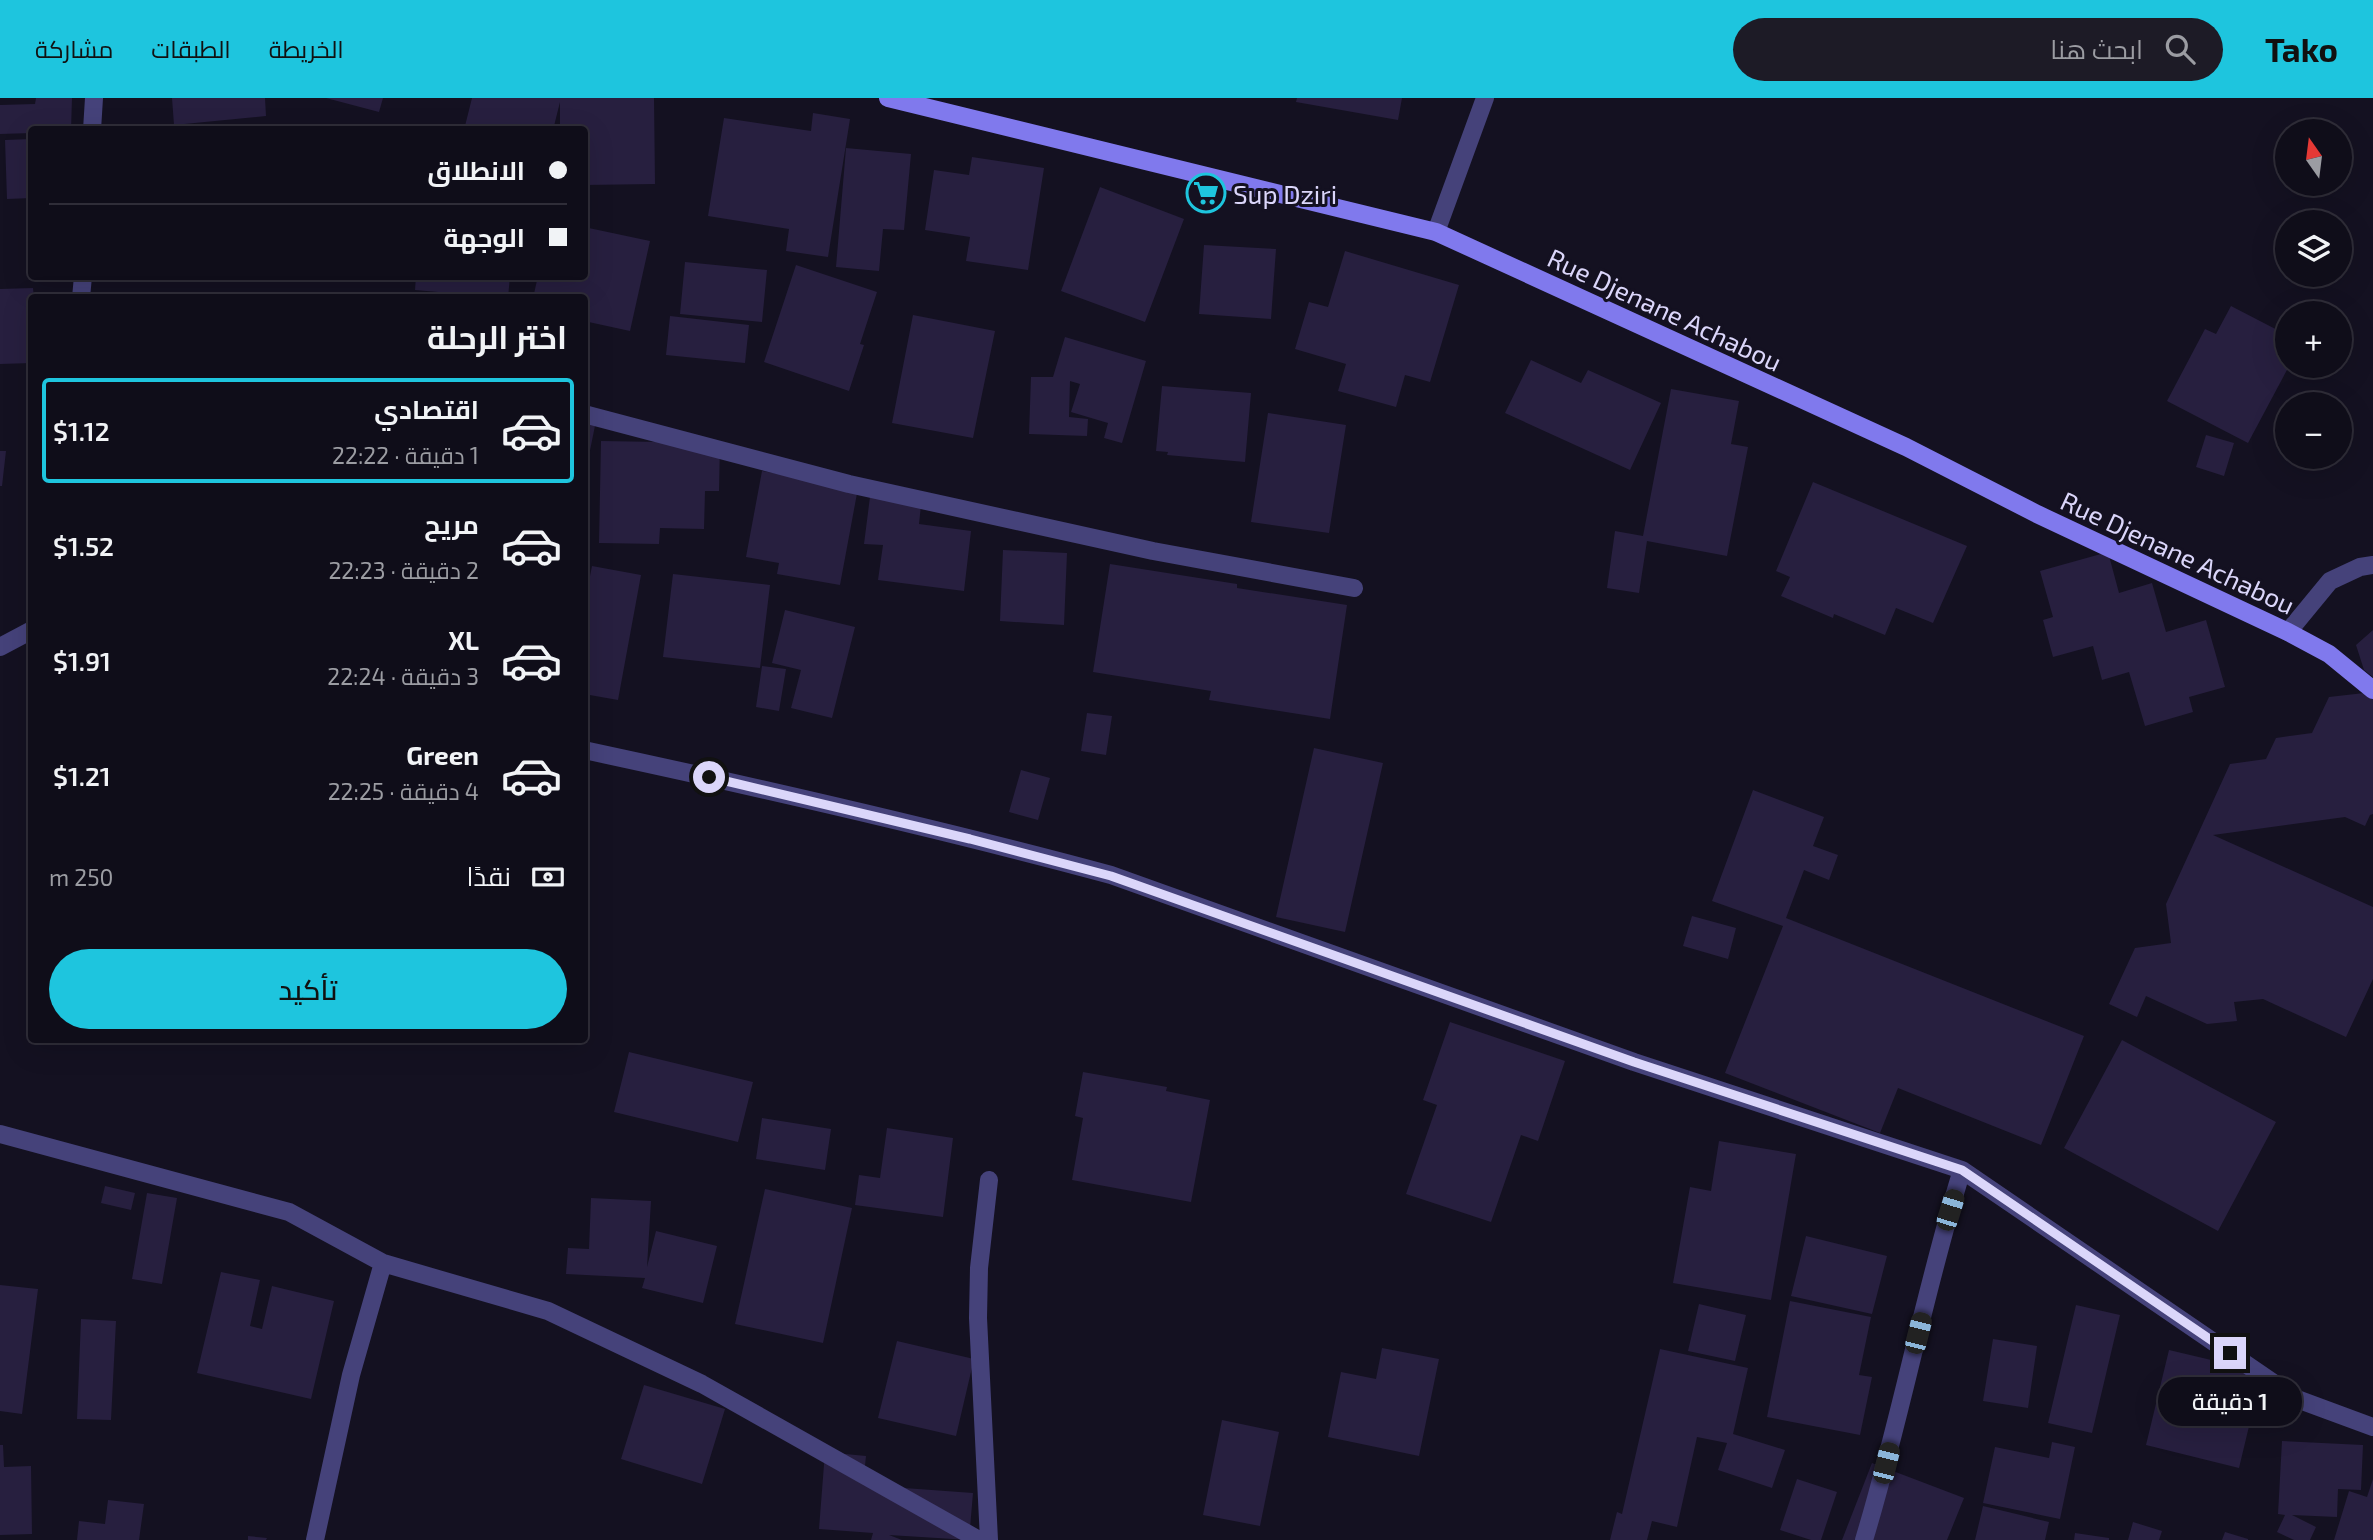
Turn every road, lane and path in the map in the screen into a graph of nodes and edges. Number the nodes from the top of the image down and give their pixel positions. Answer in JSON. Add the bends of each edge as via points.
{"nodes":[{"id":1,"x":94,"y":98,"type":"edge"},
{"id":2,"x":888,"y":98,"type":"edge"},
{"id":3,"x":1485,"y":98,"type":"edge"},
{"id":4,"x":917,"y":101,"type":"edge"},
{"id":5,"x":92,"y":126,"type":"edge"},
{"id":6,"x":1436,"y":232,"type":"junction"},
{"id":7,"x":588,"y":415,"type":"edge"},
{"id":8,"x":2373,"y":565,"type":"edge"},
{"id":9,"x":1354,"y":588,"type":"dead end"},
{"id":10,"x":28,"y":632,"type":"edge"},
{"id":11,"x":2288,"y":632,"type":"junction"},
{"id":12,"x":0,"y":647,"type":"edge"},
{"id":13,"x":2373,"y":690,"type":"edge"},
{"id":14,"x":588,"y":751,"type":"edge"},
{"id":15,"x":0,"y":1134,"type":"edge"},
{"id":16,"x":1962,"y":1170,"type":"junction"},
{"id":17,"x":989,"y":1180,"type":"dead end"},
{"id":18,"x":383,"y":1263,"type":"junction"},
{"id":19,"x":2373,"y":1427,"type":"edge"},
{"id":20,"x":315,"y":1540,"type":"edge"},
{"id":21,"x":979,"y":1540,"type":"edge"},
{"id":22,"x":989,"y":1540,"type":"edge"},
{"id":23,"x":1864,"y":1540,"type":"edge"}],
"edges":[{"from":1,"to":5,"type":"street"},
{"from":2,"to":4,"type":"main road","name":"Rue Djenane Achabou"},
{"from":3,"to":6,"type":"street"},
{"from":4,"to":6,"type":"main road","name":"Rue Djenane Achabou"},
{"from":6,"to":11,"type":"main road","name":"Rue Djenane Achabou","via":[[1906,447]]},
{"from":7,"to":9,"type":"street","via":[[849,484],[1153,551]]},
{"from":8,"to":11,"type":"street","via":[[2330,581]]},
{"from":10,"to":12,"type":"street"},
{"from":11,"to":13,"type":"main road","name":"Rue Djenane Achabou","via":[[2329,654]]},
{"from":14,"to":16,"type":"street","via":[[783,793],[1111,876],[1634,1062]]},
{"from":15,"to":18,"type":"street","via":[[289,1212]]},
{"from":16,"to":19,"type":"street","via":[[2298,1398]]},
{"from":16,"to":23,"type":"street"},
{"from":17,"to":22,"type":"street","via":[[978,1318]]},
{"from":18,"to":20,"type":"street","via":[[351,1375]]},
{"from":18,"to":21,"type":"street","via":[[548,1311],[702,1384]]}]}
